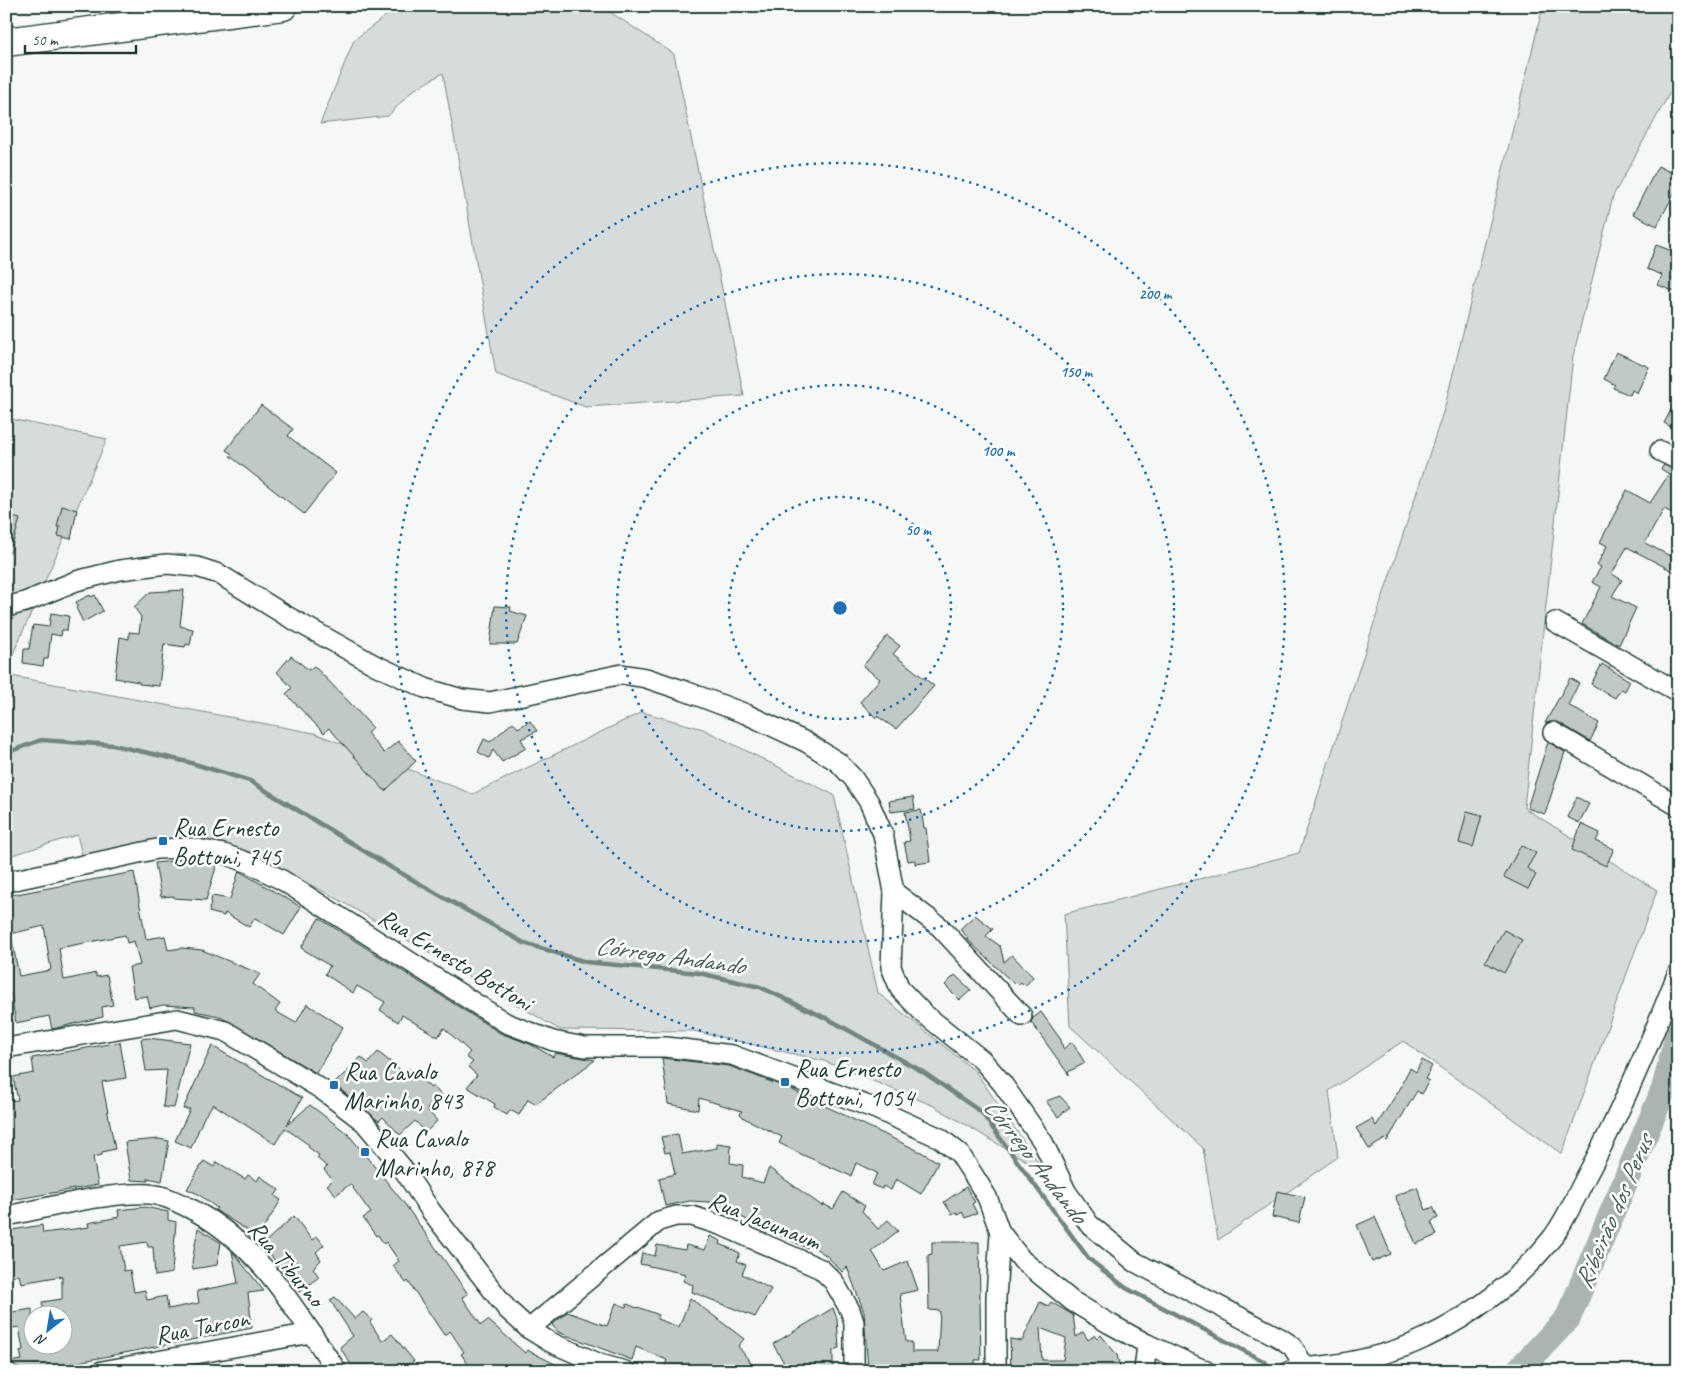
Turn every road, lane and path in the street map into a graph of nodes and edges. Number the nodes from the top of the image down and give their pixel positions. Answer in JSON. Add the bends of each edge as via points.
{"nodes":[{"id":1,"x":283,"y":6,"type":"edge"},
{"id":2,"x":6,"y":42,"type":"edge"},
{"id":3,"x":1660,"y":451,"type":"dead end"},
{"id":4,"x":1678,"y":460,"type":"edge"},
{"id":5,"x":6,"y":608,"type":"edge"},
{"id":6,"x":1555,"y":622,"type":"dead end"},
{"id":7,"x":1678,"y":692,"type":"edge"},
{"id":8,"x":1553,"y":732,"type":"dead end"},
{"id":9,"x":1678,"y":806,"type":"edge"},
{"id":10,"x":6,"y":882,"type":"edge"},
{"id":11,"x":894,"y":892,"type":"junction"},
{"id":12,"x":1678,"y":972,"type":"edge"},
{"id":13,"x":1022,"y":1016,"type":"dead end"},
{"id":14,"x":6,"y":1048,"type":"edge"},
{"id":15,"x":6,"y":1216,"type":"edge"},
{"id":16,"x":1000,"y":1232,"type":"junction"},
{"id":17,"x":529,"y":1329,"type":"junction"},
{"id":18,"x":311,"y":1332,"type":"junction"},
{"id":19,"x":1147,"y":1344,"type":"junction"},
{"id":20,"x":599,"y":1367,"type":"edge"},
{"id":21,"x":1296,"y":1369,"type":"edge"},
{"id":22,"x":102,"y":1371,"type":"edge"},
{"id":23,"x":337,"y":1371,"type":"edge"},
{"id":24,"x":625,"y":1371,"type":"edge"},
{"id":25,"x":854,"y":1371,"type":"edge"},
{"id":26,"x":996,"y":1371,"type":"edge"},
{"id":27,"x":1144,"y":1371,"type":"edge"},
{"id":28,"x":1206,"y":1371,"type":"edge"}],
"edges":[{"from":1,"to":2,"type":"highway"},
{"from":3,"to":4,"type":"street"},
{"from":5,"to":11,"type":"street","via":[[76,581],[120,570],[167,564],[197,567],[219,574],[375,665],[425,688],[462,699],[490,702],[622,674],[646,678],[746,714],[806,742],[838,762],[869,802],[883,834]]},
{"from":6,"to":7,"type":"street"},
{"from":8,"to":9,"type":"street"},
{"from":10,"to":16,"type":"street","name":"Rua Ernesto Bottoni","via":[[156,849],[192,848],[249,862],[506,1023],[553,1041],[585,1047],[666,1047],[732,1055],[876,1108],[940,1138],[959,1153],[974,1176],[987,1197]]},
{"from":11,"to":13,"type":"street","via":[[940,927]]},
{"from":11,"to":21,"type":"street","via":[[891,967],[900,989],[982,1060],[1002,1083],[1043,1142],[1066,1191],[1089,1224],[1135,1262],[1292,1346]]},
{"from":12,"to":21,"type":"street","via":[[1595,1161],[1553,1237],[1538,1254],[1512,1280],[1426,1338],[1391,1352]]},
{"from":14,"to":17,"type":"street","via":[[177,1019],[225,1032],[321,1089],[364,1122],[401,1166],[431,1211],[507,1309]]},
{"from":15,"to":18,"type":"street","name":"Rua Tiburno","via":[[131,1194],[152,1194],[170,1199],[232,1234],[249,1250]]},
{"from":16,"to":19,"type":"street","name":"Rua Ernesto Bottoni","via":[[1022,1260],[1072,1301]]},
{"from":16,"to":26,"type":"street"},
{"from":17,"to":20,"type":"street"},
{"from":17,"to":25,"type":"street","name":"Rua Jacunaum","via":[[659,1222],[676,1216],[692,1216],[723,1226],[821,1269],[834,1282],[854,1322]]},
{"from":18,"to":22,"type":"street","name":"Rua Tarcon"},
{"from":18,"to":23,"type":"street","name":"Rua Tiburno"},
{"from":19,"to":27,"type":"street"},
{"from":19,"to":28,"type":"street","name":"Rua Ernesto Bottoni"},
{"from":20,"to":24,"type":"street"}]}
